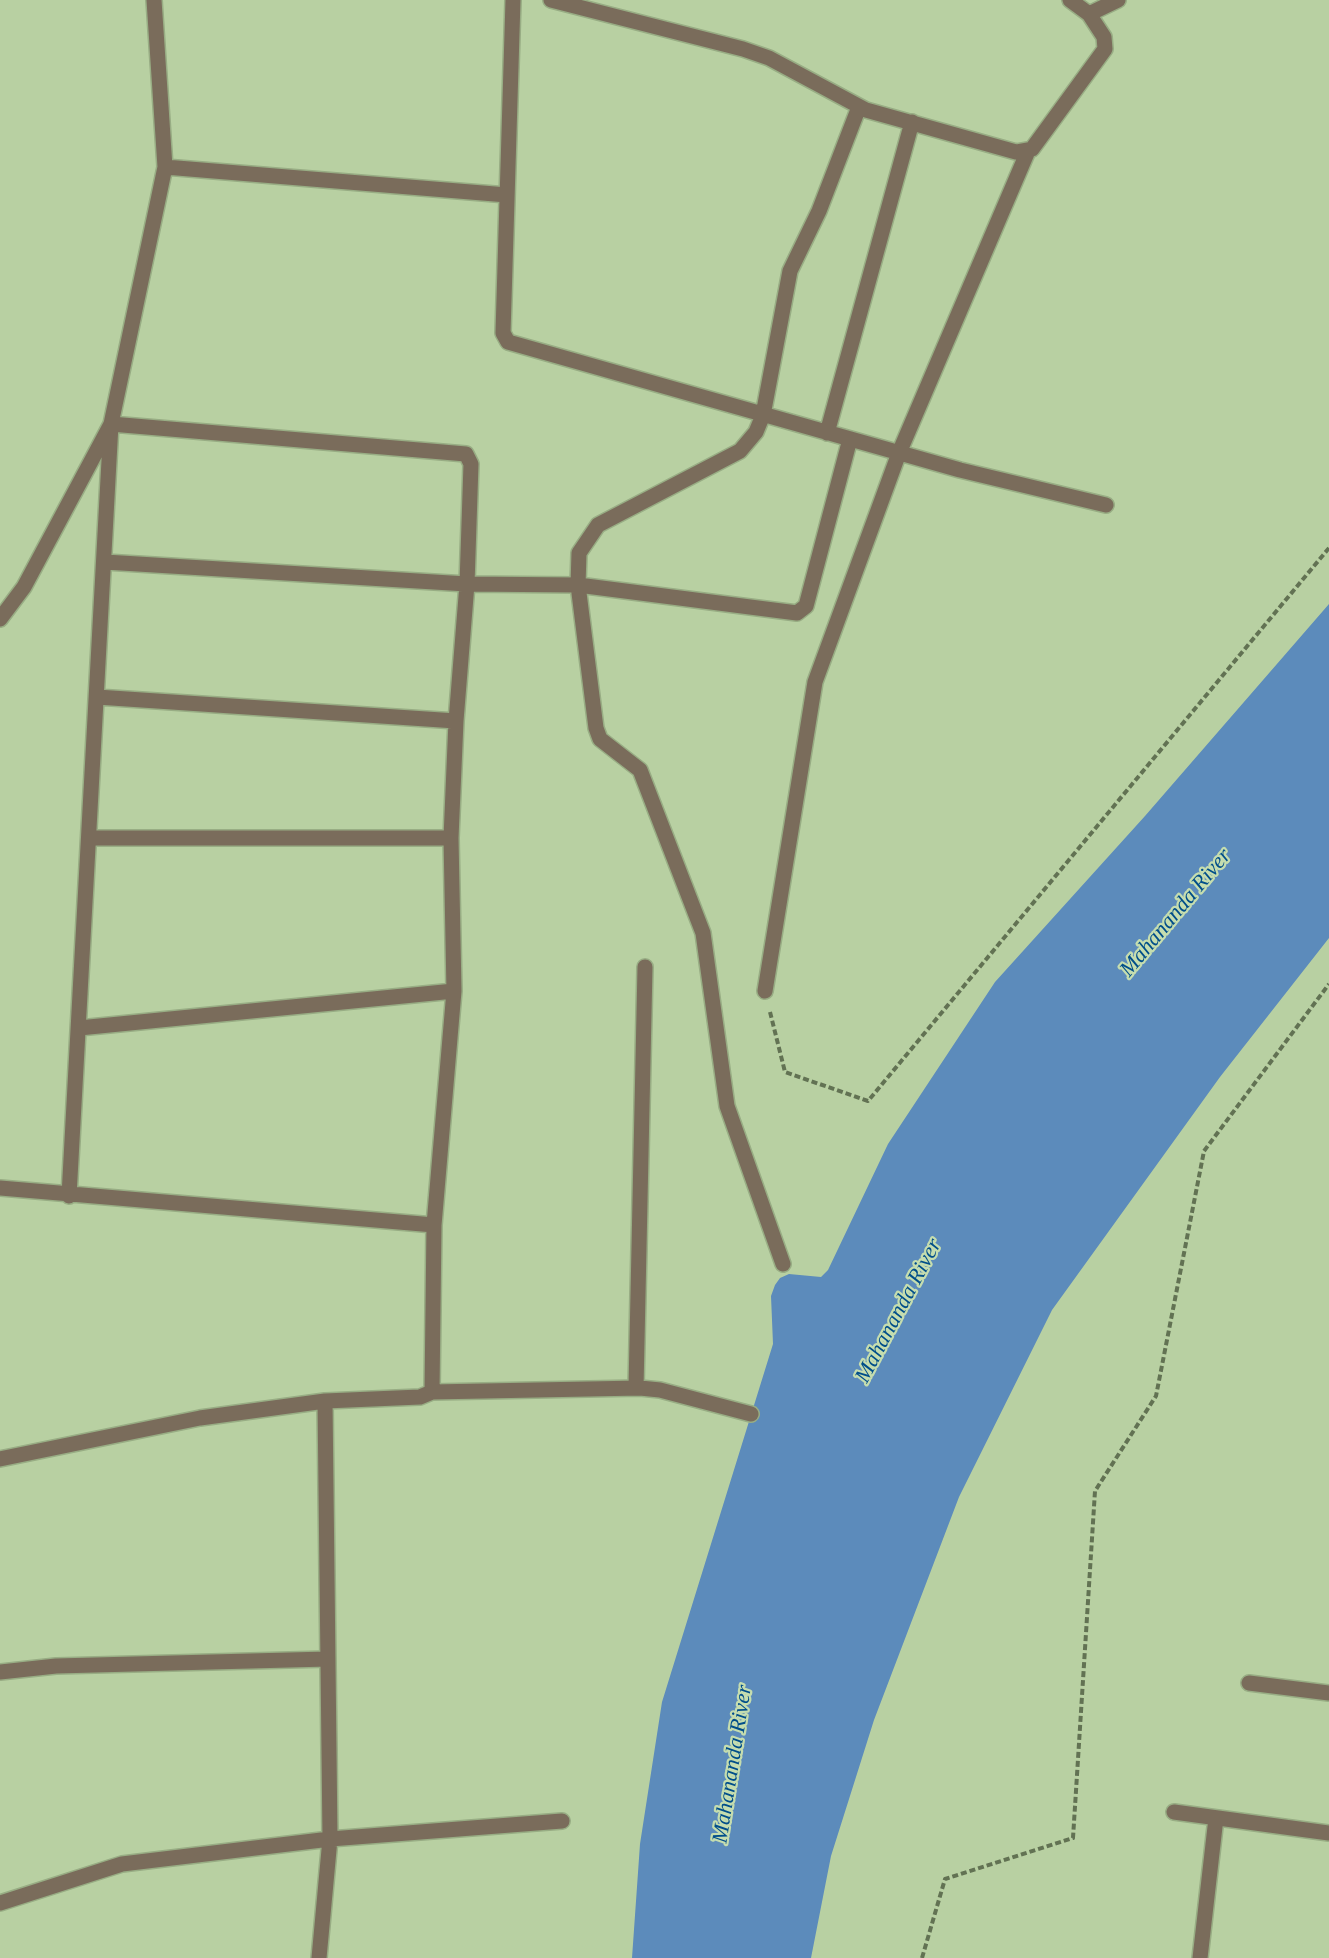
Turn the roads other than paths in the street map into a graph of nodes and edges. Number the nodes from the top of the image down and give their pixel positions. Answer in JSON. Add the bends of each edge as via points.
{"nodes":[{"id":1,"x":154,"y":0,"type":"edge"},
{"id":2,"x":513,"y":0,"type":"edge"},
{"id":3,"x":551,"y":0,"type":"edge"},
{"id":4,"x":1070,"y":0,"type":"edge"},
{"id":5,"x":1118,"y":0,"type":"edge"},
{"id":6,"x":1089,"y":14,"type":"junction"},
{"id":7,"x":860,"y":107,"type":"junction"},
{"id":8,"x":912,"y":122,"type":"junction"},
{"id":9,"x":1028,"y":151,"type":"junction"},
{"id":10,"x":165,"y":167,"type":"junction"},
{"id":11,"x":507,"y":195,"type":"junction"},
{"id":12,"x":763,"y":415,"type":"junction"},
{"id":13,"x":111,"y":424,"type":"junction"},
{"id":14,"x":827,"y":433,"type":"junction"},
{"id":15,"x":850,"y":439,"type":"junction"},
{"id":16,"x":899,"y":453,"type":"junction"},
{"id":17,"x":1106,"y":505,"type":"dead end"},
{"id":18,"x":105,"y":562,"type":"junction"},
{"id":19,"x":467,"y":584,"type":"junction"},
{"id":20,"x":578,"y":585,"type":"junction"},
{"id":21,"x":0,"y":619,"type":"edge"},
{"id":22,"x":97,"y":697,"type":"junction"},
{"id":23,"x":456,"y":721,"type":"junction"},
{"id":24,"x":90,"y":838,"type":"junction"},
{"id":25,"x":452,"y":838,"type":"junction"},
{"id":26,"x":645,"y":967,"type":"dead end"},
{"id":27,"x":454,"y":991,"type":"junction"},
{"id":28,"x":765,"y":991,"type":"road end"},
{"id":29,"x":79,"y":1028,"type":"junction"},
{"id":30,"x":0,"y":1188,"type":"edge"},
{"id":31,"x":69,"y":1196,"type":"junction"},
{"id":32,"x":434,"y":1225,"type":"junction"},
{"id":33,"x":783,"y":1264,"type":"dead end"},
{"id":34,"x":636,"y":1388,"type":"junction"},
{"id":35,"x":432,"y":1392,"type":"junction"},
{"id":36,"x":325,"y":1401,"type":"junction"},
{"id":37,"x":751,"y":1414,"type":"dead end"},
{"id":38,"x":0,"y":1459,"type":"edge"},
{"id":39,"x":328,"y":1659,"type":"junction"},
{"id":40,"x":0,"y":1672,"type":"edge"},
{"id":41,"x":1249,"y":1683,"type":"dead end"},
{"id":42,"x":1329,"y":1693,"type":"edge"},
{"id":43,"x":1174,"y":1812,"type":"dead end"},
{"id":44,"x":1216,"y":1818,"type":"junction"},
{"id":45,"x":561,"y":1821,"type":"dead end"},
{"id":46,"x":1329,"y":1833,"type":"edge"},
{"id":47,"x":330,"y":1839,"type":"junction"},
{"id":48,"x":0,"y":1902,"type":"edge"},
{"id":49,"x":319,"y":1958,"type":"edge"},
{"id":50,"x":1200,"y":1958,"type":"edge"}],
"edges":[{"from":1,"to":10,"type":"street"},
{"from":2,"to":11,"type":"street"},
{"from":3,"to":7,"type":"street","via":[[769,58]]},
{"from":4,"to":6,"type":"street"},
{"from":5,"to":6,"type":"street"},
{"from":6,"to":9,"type":"street","via":[[1104,37],[1105,49]]},
{"from":7,"to":8,"type":"street"},
{"from":7,"to":12,"type":"street","via":[[819,211],[790,271]]},
{"from":8,"to":9,"type":"street","via":[[1016,152]]},
{"from":8,"to":14,"type":"street"},
{"from":9,"to":16,"type":"street"},
{"from":10,"to":11,"type":"street"},
{"from":10,"to":13,"type":"street"},
{"from":11,"to":12,"type":"street","via":[[503,333],[508,342]]},
{"from":12,"to":14,"type":"street"},
{"from":12,"to":20,"type":"street","via":[[756,432],[740,451],[598,525],[579,553]]},
{"from":13,"to":18,"type":"street"},
{"from":13,"to":19,"type":"street","via":[[466,454],[471,464]]},
{"from":13,"to":21,"type":"street","via":[[24,587]]},
{"from":14,"to":15,"type":"street"},
{"from":15,"to":16,"type":"street"},
{"from":15,"to":20,"type":"street","via":[[803,611],[792,613]]},
{"from":16,"to":17,"type":"street"},
{"from":16,"to":28,"type":"street","via":[[815,682]]},
{"from":18,"to":19,"type":"street"},
{"from":18,"to":22,"type":"street"},
{"from":19,"to":20,"type":"street"},
{"from":19,"to":23,"type":"street"},
{"from":20,"to":33,"type":"street","via":[[596,728],[600,739],[640,770],[703,933],[727,1106]]},
{"from":22,"to":23,"type":"street"},
{"from":22,"to":24,"type":"street"},
{"from":23,"to":25,"type":"street"},
{"from":24,"to":25,"type":"street"},
{"from":24,"to":29,"type":"street"},
{"from":25,"to":27,"type":"street"},
{"from":26,"to":34,"type":"street"},
{"from":27,"to":29,"type":"street"},
{"from":27,"to":32,"type":"street"},
{"from":29,"to":31,"type":"street"},
{"from":30,"to":31,"type":"street"},
{"from":31,"to":32,"type":"street"},
{"from":32,"to":35,"type":"street"},
{"from":34,"to":35,"type":"street"},
{"from":34,"to":37,"type":"street","via":[[660,1390]]},
{"from":35,"to":36,"type":"street"},
{"from":36,"to":38,"type":"street","via":[[200,1418]]},
{"from":36,"to":39,"type":"street"},
{"from":39,"to":40,"type":"street","via":[[56,1666]]},
{"from":39,"to":47,"type":"street"},
{"from":41,"to":42,"type":"street"},
{"from":43,"to":44,"type":"street"},
{"from":44,"to":46,"type":"street"},
{"from":44,"to":50,"type":"street"},
{"from":45,"to":47,"type":"street"},
{"from":47,"to":48,"type":"street","via":[[122,1864]]},
{"from":47,"to":49,"type":"street"}]}
